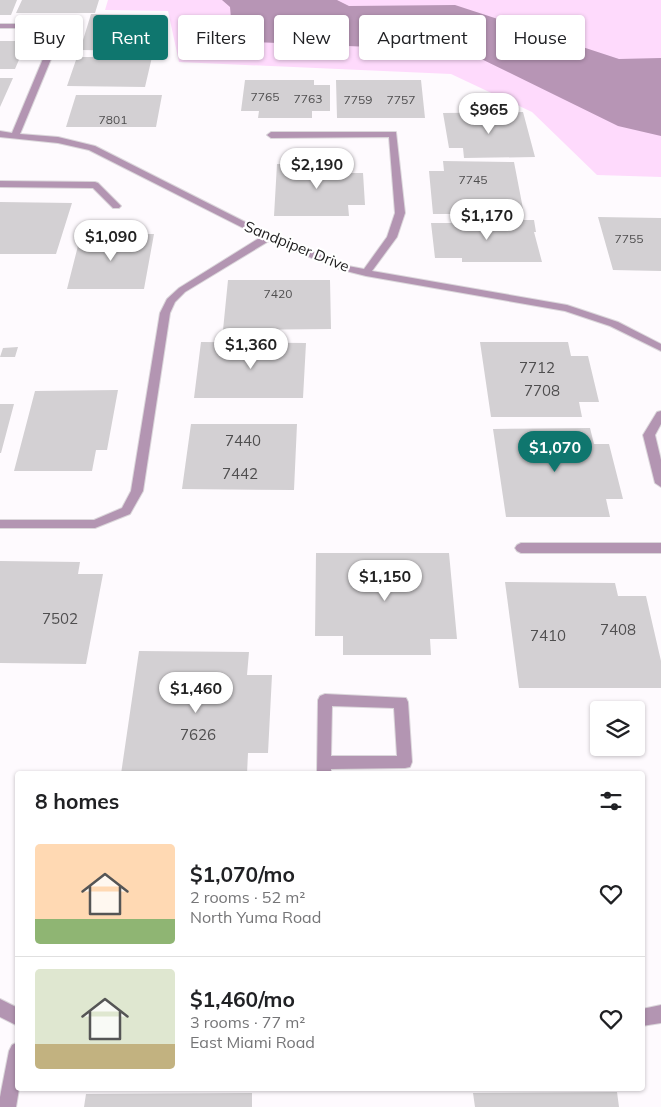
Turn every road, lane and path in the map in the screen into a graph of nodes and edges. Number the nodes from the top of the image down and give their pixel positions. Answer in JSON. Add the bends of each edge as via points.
{"nodes":[{"id":1,"x":0,"y":26,"type":"edge"},
{"id":2,"x":0,"y":134,"type":"edge"},
{"id":3,"x":16,"y":134,"type":"junction"},
{"id":4,"x":271,"y":135,"type":"dead end"},
{"id":5,"x":0,"y":184,"type":"edge"},
{"id":6,"x":116,"y":206,"type":"dead end"},
{"id":7,"x":268,"y":237,"type":"junction"},
{"id":8,"x":366,"y":273,"type":"junction"},
{"id":9,"x":661,"y":348,"type":"edge"},
{"id":10,"x":661,"y":415,"type":"edge"},
{"id":11,"x":661,"y":482,"type":"edge"},
{"id":12,"x":0,"y":524,"type":"edge"},
{"id":13,"x":521,"y":548,"type":"dead end"},
{"id":14,"x":661,"y":548,"type":"edge"},
{"id":15,"x":324,"y":768,"type":"edge"},
{"id":16,"x":0,"y":1008,"type":"edge"},
{"id":17,"x":661,"y":1014,"type":"edge"},
{"id":18,"x":15,"y":1016,"type":"edge"},
{"id":19,"x":645,"y":1017,"type":"edge"},
{"id":20,"x":15,"y":1066,"type":"edge"},
{"id":21,"x":7,"y":1107,"type":"edge"}],
"edges":[{"from":1,"to":3,"type":"street","via":[[56,28],[57,36]]},
{"from":2,"to":3,"type":"street","name":"Sandpiper Drive"},
{"from":3,"to":7,"type":"street","name":"Sandpiper Drive","via":[[92,148]]},
{"from":4,"to":8,"type":"street","via":[[393,134],[400,213],[392,237]]},
{"from":5,"to":6,"type":"street","via":[[95,185]]},
{"from":7,"to":8,"type":"street","name":"Sandpiper Drive","via":[[345,268]]},
{"from":7,"to":12,"type":"street","via":[[182,290],[170,301],[165,313],[137,491],[126,511],[95,524]]},
{"from":8,"to":9,"type":"street","name":"Sandpiper Drive","via":[[567,308],[614,324]]},
{"from":10,"to":11,"type":"street","via":[[649,435]]},
{"from":13,"to":14,"type":"street"},
{"from":15,"to":15,"type":"street","via":[[325,700],[401,702],[406,762]]},
{"from":16,"to":18,"type":"street"},
{"from":17,"to":19,"type":"street"},
{"from":20,"to":21,"type":"street"}]}
